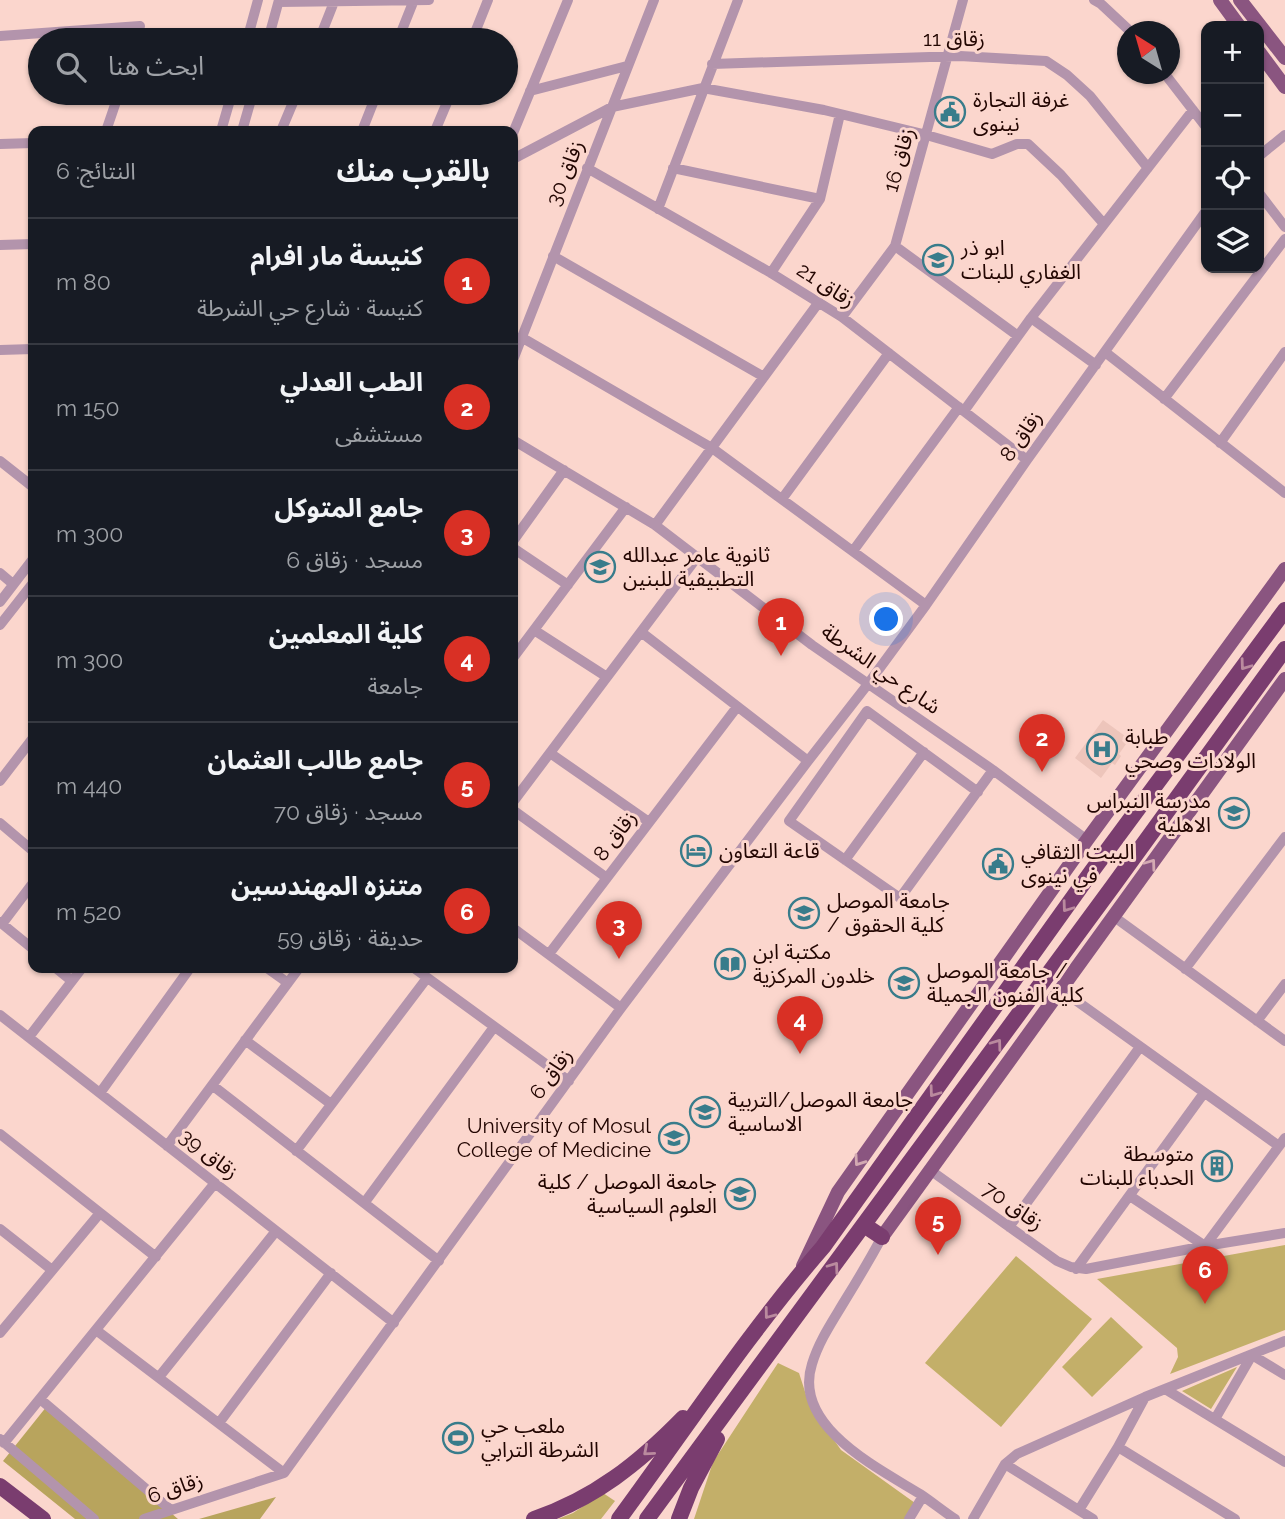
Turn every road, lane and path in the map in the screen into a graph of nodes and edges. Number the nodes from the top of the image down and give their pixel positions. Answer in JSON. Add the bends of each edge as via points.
{"nodes":[{"id":1,"x":258,"y":0,"type":"edge"},
{"id":2,"x":414,"y":0,"type":"edge"},
{"id":3,"x":429,"y":0,"type":"edge"},
{"id":4,"x":488,"y":0,"type":"edge"},
{"id":5,"x":568,"y":0,"type":"edge"},
{"id":6,"x":654,"y":0,"type":"edge"},
{"id":7,"x":738,"y":0,"type":"edge"},
{"id":8,"x":963,"y":0,"type":"edge"},
{"id":9,"x":1094,"y":0,"type":"edge"},
{"id":10,"x":1220,"y":0,"type":"edge"},
{"id":11,"x":1240,"y":0,"type":"edge"},
{"id":12,"x":279,"y":1,"type":"edge"},
{"id":13,"x":334,"y":2,"type":"junction"},
{"id":14,"x":1119,"y":21,"type":"edge"},
{"id":15,"x":1235,"y":21,"type":"edge"},
{"id":16,"x":113,"y":28,"type":"edge"},
{"id":17,"x":140,"y":28,"type":"edge"},
{"id":18,"x":250,"y":28,"type":"edge"},
{"id":19,"x":271,"y":28,"type":"edge"},
{"id":20,"x":323,"y":28,"type":"edge"},
{"id":21,"x":403,"y":28,"type":"edge"},
{"id":22,"x":477,"y":28,"type":"edge"},
{"id":23,"x":28,"y":34,"type":"edge"},
{"id":24,"x":0,"y":36,"type":"edge"},
{"id":25,"x":947,"y":57,"type":"junction"},
{"id":26,"x":1285,"y":58,"type":"edge"},
{"id":27,"x":1264,"y":59,"type":"edge"},
{"id":28,"x":712,"y":64,"type":"junction"},
{"id":29,"x":627,"y":66,"type":"junction"},
{"id":30,"x":1173,"y":84,"type":"edge"},
{"id":31,"x":1285,"y":87,"type":"edge"},
{"id":32,"x":703,"y":88,"type":"junction"},
{"id":33,"x":530,"y":91,"type":"junction"},
{"id":34,"x":115,"y":105,"type":"edge"},
{"id":35,"x":229,"y":105,"type":"edge"},
{"id":36,"x":250,"y":105,"type":"edge"},
{"id":37,"x":292,"y":105,"type":"edge"},
{"id":38,"x":372,"y":105,"type":"edge"},
{"id":39,"x":446,"y":105,"type":"edge"},
{"id":40,"x":612,"y":107,"type":"junction"},
{"id":41,"x":1193,"y":110,"type":"junction"},
{"id":42,"x":840,"y":114,"type":"junction"},
{"id":43,"x":1201,"y":120,"type":"edge"},
{"id":44,"x":108,"y":126,"type":"edge"},
{"id":45,"x":222,"y":126,"type":"edge"},
{"id":46,"x":243,"y":126,"type":"edge"},
{"id":47,"x":283,"y":126,"type":"edge"},
{"id":48,"x":364,"y":126,"type":"edge"},
{"id":49,"x":437,"y":126,"type":"edge"},
{"id":50,"x":516,"y":126,"type":"edge"},
{"id":51,"x":927,"y":135,"type":"junction"},
{"id":52,"x":1285,"y":135,"type":"edge"},
{"id":53,"x":28,"y":143,"type":"edge"},
{"id":54,"x":0,"y":144,"type":"edge"},
{"id":55,"x":1264,"y":152,"type":"edge"},
{"id":56,"x":518,"y":156,"type":"edge"},
{"id":57,"x":587,"y":168,"type":"junction"},
{"id":58,"x":673,"y":168,"type":"junction"},
{"id":59,"x":1148,"y":168,"type":"junction"},
{"id":60,"x":820,"y":199,"type":"junction"},
{"id":61,"x":1264,"y":200,"type":"edge"},
{"id":62,"x":658,"y":209,"type":"junction"},
{"id":63,"x":1201,"y":218,"type":"edge"},
{"id":64,"x":1104,"y":224,"type":"junction"},
{"id":65,"x":1285,"y":227,"type":"edge"},
{"id":66,"x":1285,"y":239,"type":"edge"},
{"id":67,"x":28,"y":244,"type":"edge"},
{"id":68,"x":0,"y":245,"type":"edge"},
{"id":69,"x":895,"y":246,"type":"junction"},
{"id":70,"x":553,"y":256,"type":"junction"},
{"id":71,"x":771,"y":273,"type":"junction"},
{"id":72,"x":819,"y":302,"type":"junction"},
{"id":73,"x":842,"y":317,"type":"junction"},
{"id":74,"x":1031,"y":318,"type":"junction"},
{"id":75,"x":1018,"y":336,"type":"junction"},
{"id":76,"x":522,"y":337,"type":"junction"},
{"id":77,"x":518,"y":347,"type":"edge"},
{"id":78,"x":28,"y":349,"type":"edge"},
{"id":79,"x":0,"y":350,"type":"edge"},
{"id":80,"x":1105,"y":352,"type":"junction"},
{"id":81,"x":1285,"y":352,"type":"edge"},
{"id":82,"x":889,"y":353,"type":"junction"},
{"id":83,"x":1096,"y":365,"type":"junction"},
{"id":84,"x":764,"y":377,"type":"junction"},
{"id":85,"x":1164,"y":399,"type":"junction"},
{"id":86,"x":962,"y":409,"type":"junction"},
{"id":87,"x":518,"y":443,"type":"edge"},
{"id":88,"x":1220,"y":443,"type":"junction"},
{"id":89,"x":712,"y":448,"type":"junction"},
{"id":90,"x":1027,"y":460,"type":"junction"},
{"id":91,"x":0,"y":461,"type":"edge"},
{"id":92,"x":564,"y":470,"type":"junction"},
{"id":93,"x":28,"y":483,"type":"edge"},
{"id":94,"x":1283,"y":488,"type":"edge"},
{"id":95,"x":782,"y":499,"type":"junction"},
{"id":96,"x":626,"y":507,"type":"junction"},
{"id":97,"x":655,"y":524,"type":"junction"},
{"id":98,"x":518,"y":534,"type":"edge"},
{"id":99,"x":518,"y":551,"type":"edge"},
{"id":100,"x":853,"y":551,"type":"junction"},
{"id":101,"x":698,"y":556,"type":"junction"},
{"id":102,"x":28,"y":564,"type":"edge"},
{"id":103,"x":1285,"y":569,"type":"edge"},
{"id":104,"x":0,"y":573,"type":"edge"},
{"id":105,"x":13,"y":584,"type":"junction"},
{"id":106,"x":568,"y":585,"type":"junction"},
{"id":107,"x":28,"y":589,"type":"edge"},
{"id":108,"x":0,"y":602,"type":"edge"},
{"id":109,"x":926,"y":605,"type":"junction"},
{"id":110,"x":1285,"y":610,"type":"edge"},
{"id":111,"x":0,"y":625,"type":"edge"},
{"id":112,"x":534,"y":629,"type":"junction"},
{"id":113,"x":641,"y":632,"type":"junction"},
{"id":114,"x":1285,"y":649,"type":"edge"},
{"id":115,"x":518,"y":651,"type":"edge"},
{"id":116,"x":607,"y":677,"type":"junction"},
{"id":117,"x":1285,"y":678,"type":"edge"},
{"id":118,"x":868,"y":684,"type":"junction"},
{"id":119,"x":737,"y":707,"type":"junction"},
{"id":120,"x":28,"y":745,"type":"edge"},
{"id":121,"x":923,"y":752,"type":"junction"},
{"id":122,"x":550,"y":753,"type":"junction"},
{"id":123,"x":808,"y":761,"type":"junction"},
{"id":124,"x":993,"y":770,"type":"junction"},
{"id":125,"x":0,"y":781,"type":"edge"},
{"id":126,"x":978,"y":792,"type":"junction"},
{"id":127,"x":518,"y":796,"type":"edge"},
{"id":128,"x":518,"y":814,"type":"edge"},
{"id":129,"x":649,"y":822,"type":"junction"},
{"id":130,"x":0,"y":823,"type":"edge"},
{"id":131,"x":1285,"y":837,"type":"edge"},
{"id":132,"x":1087,"y":839,"type":"junction"},
{"id":133,"x":28,"y":847,"type":"edge"},
{"id":134,"x":845,"y":860,"type":"junction"},
{"id":135,"x":607,"y":878,"type":"junction"},
{"id":136,"x":28,"y":889,"type":"edge"},
{"id":137,"x":1113,"y":916,"type":"junction"},
{"id":138,"x":1,"y":923,"type":"edge"},
{"id":139,"x":518,"y":932,"type":"edge"},
{"id":140,"x":28,"y":945,"type":"edge"},
{"id":141,"x":549,"y":954,"type":"junction"},
{"id":142,"x":1185,"y":969,"type":"junction"},
{"id":143,"x":62,"y":973,"type":"edge"},
{"id":144,"x":78,"y":973,"type":"edge"},
{"id":145,"x":186,"y":973,"type":"edge"},
{"id":146,"x":274,"y":973,"type":"edge"},
{"id":147,"x":295,"y":973,"type":"edge"},
{"id":148,"x":420,"y":973,"type":"edge"},
{"id":149,"x":427,"y":978,"type":"junction"},
{"id":150,"x":72,"y":981,"type":"junction"},
{"id":151,"x":288,"y":983,"type":"junction"},
{"id":152,"x":1285,"y":984,"type":"edge"},
{"id":153,"x":1060,"y":989,"type":"junction"},
{"id":154,"x":621,"y":1008,"type":"junction"},
{"id":155,"x":0,"y":1015,"type":"edge"},
{"id":156,"x":1258,"y":1021,"type":"junction"},
{"id":157,"x":494,"y":1027,"type":"junction"},
{"id":158,"x":29,"y":1037,"type":"junction"},
{"id":159,"x":245,"y":1040,"type":"junction"},
{"id":160,"x":1285,"y":1041,"type":"edge"},
{"id":161,"x":1140,"y":1047,"type":"junction"},
{"id":162,"x":569,"y":1081,"type":"junction"},
{"id":163,"x":212,"y":1085,"type":"junction"},
{"id":164,"x":100,"y":1093,"type":"junction"},
{"id":165,"x":1204,"y":1093,"type":"junction"},
{"id":166,"x":331,"y":1104,"type":"junction"},
{"id":167,"x":0,"y":1134,"type":"edge"},
{"id":168,"x":1282,"y":1142,"type":"edge"},
{"id":169,"x":167,"y":1146,"type":"junction"},
{"id":170,"x":296,"y":1151,"type":"junction"},
{"id":171,"x":930,"y":1170,"type":"junction"},
{"id":172,"x":215,"y":1183,"type":"junction"},
{"id":173,"x":1130,"y":1196,"type":"junction"},
{"id":174,"x":365,"y":1202,"type":"junction"},
{"id":175,"x":100,"y":1213,"type":"junction"},
{"id":176,"x":864,"y":1225,"type":"junction"},
{"id":177,"x":1009,"y":1227,"type":"junction"},
{"id":178,"x":0,"y":1229,"type":"edge"},
{"id":179,"x":276,"y":1231,"type":"junction"},
{"id":180,"x":1285,"y":1233,"type":"edge"},
{"id":181,"x":882,"y":1237,"type":"junction"},
{"id":182,"x":1205,"y":1245,"type":"junction"},
{"id":183,"x":156,"y":1256,"type":"junction"},
{"id":184,"x":439,"y":1261,"type":"junction"},
{"id":185,"x":1076,"y":1269,"type":"junction"},
{"id":186,"x":52,"y":1270,"type":"junction"},
{"id":187,"x":331,"y":1273,"type":"junction"},
{"id":188,"x":799,"y":1275,"type":"junction"},
{"id":189,"x":394,"y":1323,"type":"junction"},
{"id":190,"x":2,"y":1328,"type":"edge"},
{"id":191,"x":96,"y":1330,"type":"junction"},
{"id":192,"x":1285,"y":1341,"type":"edge"},
{"id":193,"x":1252,"y":1355,"type":"junction"},
{"id":194,"x":730,"y":1367,"type":"junction"},
{"id":195,"x":755,"y":1374,"type":"junction"},
{"id":196,"x":1285,"y":1375,"type":"edge"},
{"id":197,"x":159,"y":1377,"type":"junction"},
{"id":198,"x":1165,"y":1389,"type":"junction"},
{"id":199,"x":1145,"y":1397,"type":"junction"},
{"id":200,"x":40,"y":1399,"type":"junction"},
{"id":201,"x":1215,"y":1419,"type":"junction"},
{"id":202,"x":219,"y":1423,"type":"junction"},
{"id":203,"x":2,"y":1441,"type":"edge"},
{"id":204,"x":1118,"y":1447,"type":"junction"},
{"id":205,"x":1285,"y":1462,"type":"edge"},
{"id":206,"x":1005,"y":1464,"type":"junction"},
{"id":207,"x":284,"y":1473,"type":"junction"},
{"id":208,"x":0,"y":1486,"type":"edge"},
{"id":209,"x":0,"y":1492,"type":"edge"},
{"id":210,"x":923,"y":1496,"type":"junction"},
{"id":211,"x":171,"y":1510,"type":"junction"},
{"id":212,"x":1079,"y":1510,"type":"junction"},
{"id":213,"x":24,"y":1519,"type":"edge"},
{"id":214,"x":43,"y":1519,"type":"edge"},
{"id":215,"x":94,"y":1519,"type":"edge"},
{"id":216,"x":144,"y":1519,"type":"edge"},
{"id":217,"x":534,"y":1519,"type":"edge"},
{"id":218,"x":619,"y":1519,"type":"edge"},
{"id":219,"x":647,"y":1519,"type":"edge"},
{"id":220,"x":679,"y":1519,"type":"edge"},
{"id":221,"x":909,"y":1519,"type":"edge"},
{"id":222,"x":955,"y":1519,"type":"edge"},
{"id":223,"x":973,"y":1519,"type":"edge"},
{"id":224,"x":1093,"y":1519,"type":"edge"},
{"id":225,"x":1236,"y":1519,"type":"edge"}],
"edges":[{"from":1,"to":18,"type":"street"},
{"from":2,"to":3,"type":"street"},
{"from":2,"to":13,"type":"street"},
{"from":2,"to":21,"type":"street"},
{"from":4,"to":22,"type":"street"},
{"from":5,"to":33,"type":"street"},
{"from":6,"to":29,"type":"street","name":"زقاق 30"},
{"from":7,"to":28,"type":"street"},
{"from":8,"to":25,"type":"street","name":"زقاق 16"},
{"from":9,"to":14,"type":"street"},
{"from":10,"to":15,"type":"main road"},
{"from":11,"to":26,"type":"main road"},
{"from":12,"to":13,"type":"street"},
{"from":12,"to":19,"type":"street"},
{"from":13,"to":20,"type":"street"},
{"from":16,"to":17,"type":"street"},
{"from":23,"to":24,"type":"street"},
{"from":25,"to":28,"type":"street","name":"زقاق 11"},
{"from":25,"to":51,"type":"street","name":"زقاق 16"},
{"from":25,"to":59,"type":"street","name":"زقاق 11","via":[[1049,62],[1090,96]]},
{"from":27,"to":31,"type":"main road"},
{"from":28,"to":32,"type":"street"},
{"from":29,"to":33,"type":"street"},
{"from":29,"to":40,"type":"street","name":"زقاق 30"},
{"from":30,"to":41,"type":"street"},
{"from":32,"to":40,"type":"street"},
{"from":32,"to":42,"type":"street"},
{"from":32,"to":58,"type":"street"},
{"from":33,"to":50,"type":"street"},
{"from":34,"to":44,"type":"street"},
{"from":35,"to":45,"type":"street"},
{"from":36,"to":46,"type":"street"},
{"from":37,"to":47,"type":"street"},
{"from":38,"to":48,"type":"street"},
{"from":39,"to":49,"type":"street"},
{"from":40,"to":56,"type":"street"},
{"from":40,"to":57,"type":"street","name":"زقاق 30"},
{"from":41,"to":43,"type":"street"},
{"from":41,"to":59,"type":"street"},
{"from":42,"to":51,"type":"street"},
{"from":42,"to":60,"type":"street"},
{"from":51,"to":64,"type":"street","via":[[992,154],[1028,144]]},
{"from":51,"to":69,"type":"street","name":"زقاق 16"},
{"from":52,"to":55,"type":"street"},
{"from":53,"to":54,"type":"street"},
{"from":57,"to":62,"type":"street","name":"زقاق 21"},
{"from":57,"to":70,"type":"street","name":"زقاق 30"},
{"from":58,"to":60,"type":"street"},
{"from":58,"to":62,"type":"street"},
{"from":59,"to":64,"type":"street"},
{"from":60,"to":71,"type":"street"},
{"from":61,"to":65,"type":"street"},
{"from":62,"to":71,"type":"street","name":"زقاق 21"},
{"from":63,"to":80,"type":"street","name":"زقاق 8"},
{"from":64,"to":74,"type":"street"},
{"from":66,"to":85,"type":"street"},
{"from":67,"to":68,"type":"street"},
{"from":69,"to":73,"type":"street","name":"زقاق 16"},
{"from":69,"to":75,"type":"street"},
{"from":70,"to":76,"type":"street","name":"زقاق 30"},
{"from":70,"to":84,"type":"street"},
{"from":71,"to":72,"type":"street","name":"زقاق 21"},
{"from":72,"to":73,"type":"street","name":"زقاق 21"},
{"from":72,"to":84,"type":"street"},
{"from":73,"to":82,"type":"street","name":"زقاق 21"},
{"from":74,"to":75,"type":"street"},
{"from":74,"to":83,"type":"street"},
{"from":75,"to":86,"type":"street"},
{"from":76,"to":77,"type":"street","name":"زقاق 30"},
{"from":76,"to":89,"type":"street"},
{"from":78,"to":79,"type":"street"},
{"from":80,"to":83,"type":"street","name":"زقاق 8"},
{"from":80,"to":85,"type":"street"},
{"from":81,"to":88,"type":"street"},
{"from":82,"to":86,"type":"street","name":"زقاق 21"},
{"from":82,"to":95,"type":"street"},
{"from":83,"to":90,"type":"street","name":"زقاق 8"},
{"from":84,"to":89,"type":"street"},
{"from":85,"to":88,"type":"street"},
{"from":86,"to":90,"type":"street","name":"زقاق 21"},
{"from":86,"to":100,"type":"street"},
{"from":87,"to":92,"type":"street","name":"شارع حي الشرطة"},
{"from":88,"to":94,"type":"street"},
{"from":89,"to":95,"type":"street"},
{"from":89,"to":97,"type":"street"},
{"from":90,"to":109,"type":"street","name":"زقاق 8"},
{"from":91,"to":93,"type":"street"},
{"from":92,"to":96,"type":"street","name":"شارع حي الشرطة"},
{"from":92,"to":98,"type":"street"},
{"from":95,"to":100,"type":"street"},
{"from":96,"to":97,"type":"street","name":"شارع حي الشرطة"},
{"from":96,"to":106,"type":"street"},
{"from":97,"to":101,"type":"street","name":"شارع حي الشرطة"},
{"from":99,"to":106,"type":"street"},
{"from":100,"to":109,"type":"street"},
{"from":101,"to":113,"type":"street"},
{"from":101,"to":118,"type":"street","name":"شارع حي الشرطة"},
{"from":102,"to":105,"type":"street"},
{"from":103,"to":132,"type":"main road"},
{"from":104,"to":105,"type":"street"},
{"from":105,"to":108,"type":"street"},
{"from":106,"to":112,"type":"street"},
{"from":107,"to":111,"type":"street"},
{"from":109,"to":118,"type":"street","name":"زقاق 8"},
{"from":110,"to":188,"type":"highway","one_way":true},
{"from":112,"to":115,"type":"street"},
{"from":112,"to":116,"type":"street"},
{"from":113,"to":116,"type":"street"},
{"from":113,"to":119,"type":"street"},
{"from":176,"to":114,"type":"highway","one_way":true},
{"from":116,"to":122,"type":"street"},
{"from":137,"to":117,"type":"main road","one_way":true},
{"from":118,"to":123,"type":"street","name":"زقاق 6"},
{"from":118,"to":124,"type":"street","name":"شارع حي الشرطة"},
{"from":119,"to":123,"type":"street"},
{"from":119,"to":129,"type":"street","name":"زقاق 8"},
{"from":120,"to":125,"type":"street"},
{"from":121,"to":126,"type":"street"},
{"from":121,"to":134,"type":"street"},
{"from":121,"to":134,"type":"street","via":[[867,711],[789,821]]},
{"from":122,"to":127,"type":"street"},
{"from":122,"to":129,"type":"street"},
{"from":123,"to":154,"type":"street","name":"زقاق 6"},
{"from":124,"to":126,"type":"street"},
{"from":124,"to":132,"type":"street","name":"شارع حي الشرطة"},
{"from":126,"to":134,"type":"street","via":[[900,898]]},
{"from":128,"to":135,"type":"street"},
{"from":129,"to":135,"type":"street","name":"زقاق 8"},
{"from":130,"to":133,"type":"street"},
{"from":131,"to":142,"type":"street"},
{"from":132,"to":188,"type":"main road","one_way":true,"via":[[838,1192]]},
{"from":135,"to":141,"type":"street","name":"زقاق 8"},
{"from":136,"to":138,"type":"street"},
{"from":137,"to":142,"type":"street"},
{"from":137,"to":153,"type":"main road"},
{"from":138,"to":140,"type":"street"},
{"from":139,"to":141,"type":"street"},
{"from":141,"to":154,"type":"street"},
{"from":142,"to":156,"type":"street"},
{"from":143,"to":150,"type":"street"},
{"from":144,"to":150,"type":"street"},
{"from":145,"to":164,"type":"street"},
{"from":146,"to":151,"type":"street"},
{"from":147,"to":151,"type":"street"},
{"from":148,"to":149,"type":"street"},
{"from":149,"to":157,"type":"street"},
{"from":149,"to":166,"type":"street"},
{"from":150,"to":158,"type":"street"},
{"from":151,"to":159,"type":"street"},
{"from":152,"to":156,"type":"street"},
{"from":153,"to":161,"type":"street"},
{"from":153,"to":171,"type":"main road"},
{"from":154,"to":162,"type":"street","name":"زقاق 6"},
{"from":155,"to":158,"type":"street","name":"زقاق 39"},
{"from":156,"to":160,"type":"street"},
{"from":157,"to":162,"type":"street"},
{"from":157,"to":174,"type":"street"},
{"from":158,"to":164,"type":"street","name":"زقاق 39"},
{"from":159,"to":163,"type":"street"},
{"from":159,"to":166,"type":"street"},
{"from":161,"to":165,"type":"street"},
{"from":161,"to":177,"type":"street"},
{"from":162,"to":184,"type":"street","name":"زقاق 6"},
{"from":163,"to":169,"type":"street"},
{"from":163,"to":170,"type":"street"},
{"from":164,"to":169,"type":"street","name":"زقاق 39"},
{"from":165,"to":168,"type":"street"},
{"from":165,"to":173,"type":"street"},
{"from":166,"to":170,"type":"street"},
{"from":167,"to":175,"type":"street"},
{"from":168,"to":182,"type":"street"},
{"from":169,"to":172,"type":"street","name":"زقاق 39"},
{"from":170,"to":174,"type":"street"},
{"from":171,"to":177,"type":"street","name":"زقاق 70"},
{"from":171,"to":181,"type":"main road"},
{"from":172,"to":179,"type":"street","name":"زقاق 39"},
{"from":172,"to":183,"type":"street"},
{"from":173,"to":182,"type":"street"},
{"from":173,"to":185,"type":"street"},
{"from":174,"to":184,"type":"street"},
{"from":175,"to":183,"type":"street"},
{"from":175,"to":186,"type":"street"},
{"from":176,"to":181,"type":"highway"},
{"from":195,"to":176,"type":"highway","one_way":true},
{"from":177,"to":185,"type":"street","name":"زقاق 70"},
{"from":178,"to":186,"type":"street"},
{"from":179,"to":187,"type":"street","name":"زقاق 39"},
{"from":179,"to":197,"type":"street"},
{"from":180,"to":182,"type":"street"},
{"from":181,"to":210,"type":"street","via":[[818,1348],[809,1374],[811,1392],[821,1418],[845,1445]]},
{"from":182,"to":185,"type":"street"},
{"from":183,"to":191,"type":"street"},
{"from":184,"to":189,"type":"street","name":"زقاق 6"},
{"from":186,"to":190,"type":"street"},
{"from":187,"to":189,"type":"street","name":"زقاق 39"},
{"from":187,"to":202,"type":"street"},
{"from":188,"to":194,"type":"highway","one_way":true},
{"from":189,"to":207,"type":"street","name":"زقاق 6"},
{"from":191,"to":197,"type":"street"},
{"from":191,"to":200,"type":"street"},
{"from":192,"to":193,"type":"street"},
{"from":193,"to":196,"type":"street"},
{"from":193,"to":198,"type":"street"},
{"from":193,"to":201,"type":"street"},
{"from":194,"to":217,"type":"highway","one_way":true,"via":[[625,1471],[580,1500]]},
{"from":194,"to":218,"type":"highway"},
{"from":195,"to":219,"type":"highway"},
{"from":195,"to":220,"type":"highway","via":[[705,1461]]},
{"from":197,"to":202,"type":"street"},
{"from":198,"to":199,"type":"street"},
{"from":198,"to":201,"type":"street"},
{"from":199,"to":204,"type":"street"},
{"from":199,"to":206,"type":"street","via":[[1017,1454]]},
{"from":200,"to":203,"type":"street"},
{"from":200,"to":211,"type":"street"},
{"from":201,"to":205,"type":"street"},
{"from":202,"to":207,"type":"street"},
{"from":203,"to":215,"type":"street"},
{"from":204,"to":212,"type":"street"},
{"from":204,"to":225,"type":"street"},
{"from":206,"to":212,"type":"street"},
{"from":206,"to":223,"type":"street"},
{"from":207,"to":211,"type":"street","name":"زقاق 6"},
{"from":208,"to":214,"type":"highway"},
{"from":209,"to":213,"type":"highway"},
{"from":210,"to":221,"type":"street"},
{"from":210,"to":222,"type":"street"},
{"from":211,"to":216,"type":"street","name":"زقاق 6"},
{"from":212,"to":224,"type":"street"}]}
